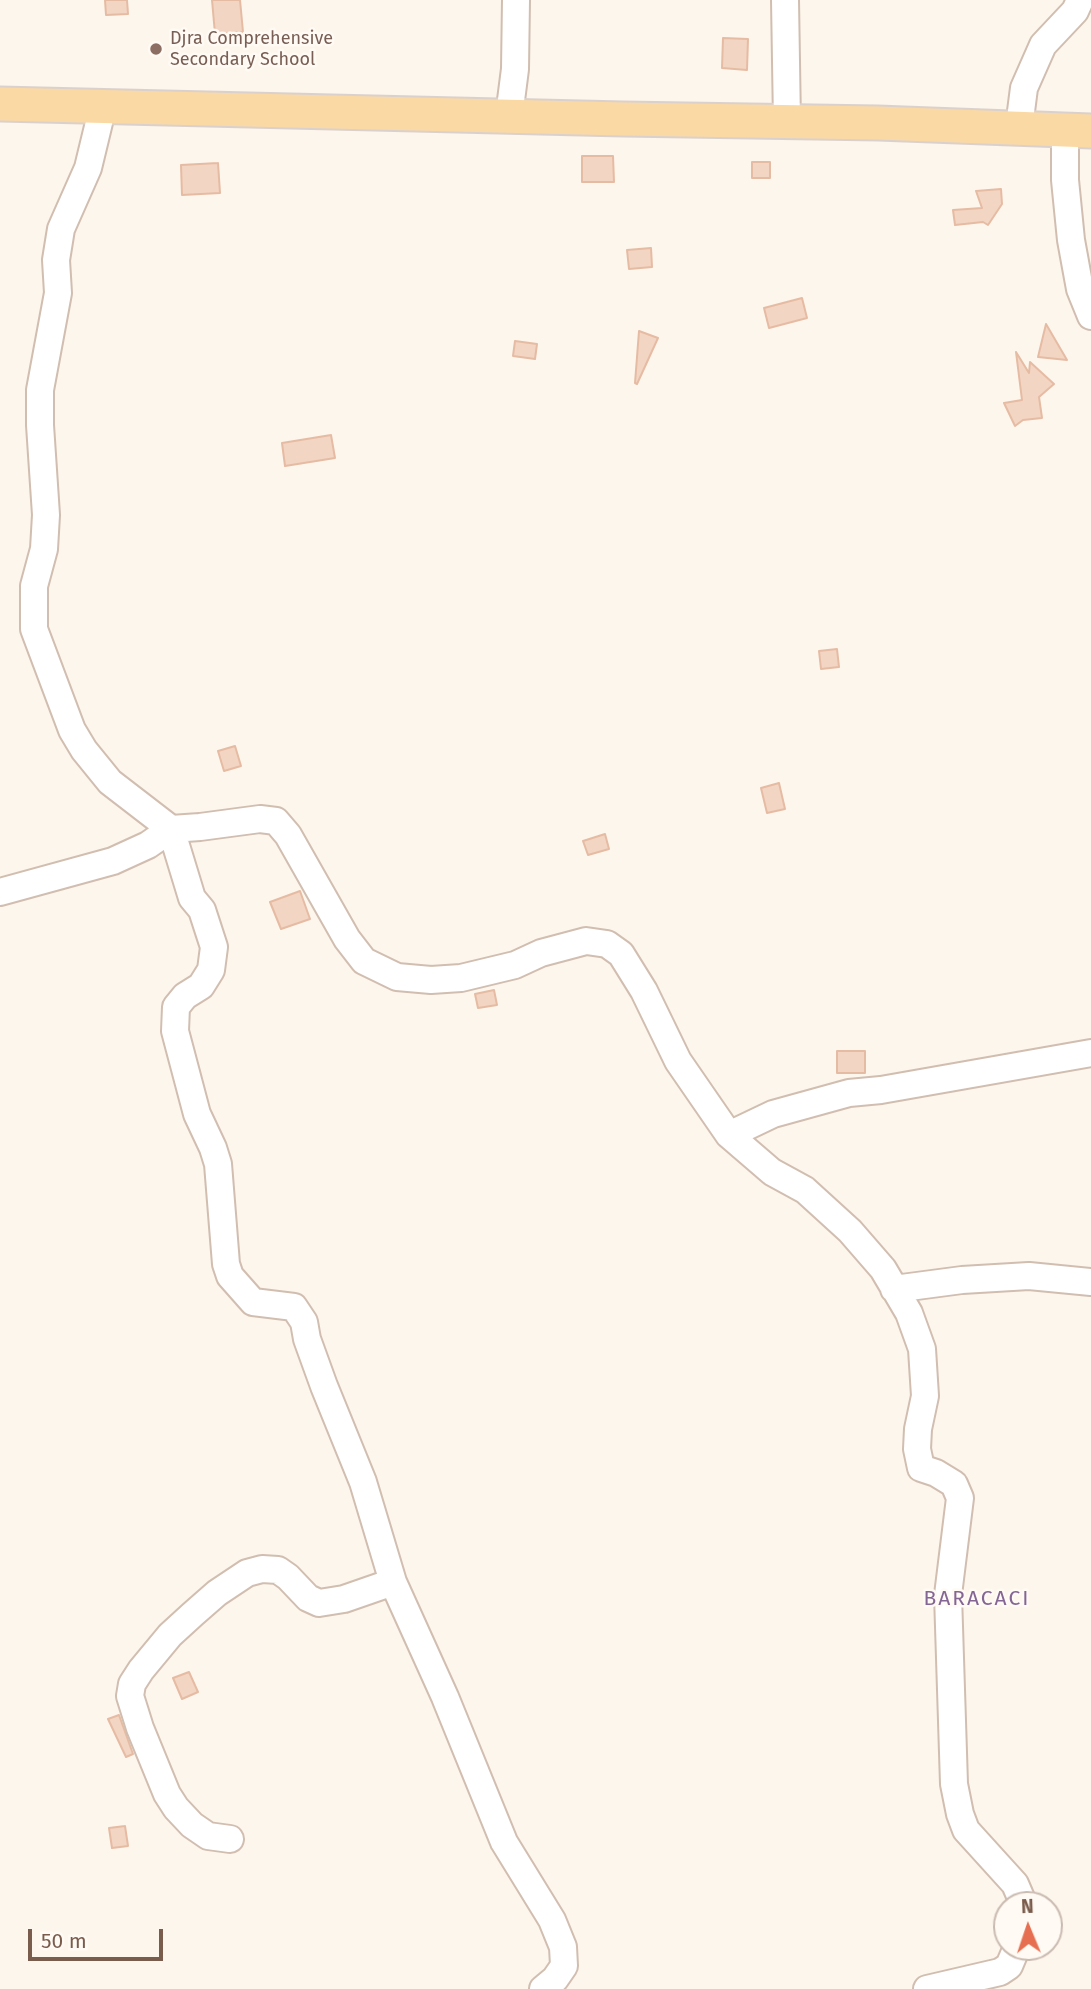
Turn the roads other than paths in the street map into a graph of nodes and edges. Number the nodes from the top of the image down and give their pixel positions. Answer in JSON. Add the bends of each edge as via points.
{"nodes":[{"id":1,"x":516,"y":0,"type":"edge"},
{"id":2,"x":785,"y":0,"type":"edge"},
{"id":3,"x":1080,"y":0,"type":"edge"},
{"id":4,"x":0,"y":104,"type":"edge"},
{"id":5,"x":103,"y":106,"type":"junction"},
{"id":6,"x":509,"y":116,"type":"junction"},
{"id":7,"x":787,"y":121,"type":"junction"},
{"id":8,"x":1019,"y":127,"type":"junction"},
{"id":9,"x":1078,"y":131,"type":"edge"},
{"id":10,"x":1091,"y":316,"type":"edge"},
{"id":11,"x":171,"y":829,"type":"junction"},
{"id":12,"x":0,"y":892,"type":"edge"},
{"id":13,"x":1091,"y":1053,"type":"edge"},
{"id":14,"x":729,"y":1135,"type":"junction"},
{"id":15,"x":1091,"y":1283,"type":"edge"},
{"id":16,"x":894,"y":1289,"type":"junction"},
{"id":17,"x":393,"y":1582,"type":"junction"},
{"id":18,"x":230,"y":1839,"type":"dead end"},
{"id":19,"x":1018,"y":1891,"type":"edge"},
{"id":20,"x":1011,"y":1961,"type":"edge"},
{"id":21,"x":543,"y":1989,"type":"edge"},
{"id":22,"x":928,"y":1989,"type":"edge"}],
"edges":[{"from":1,"to":6,"type":"street"},
{"from":2,"to":7,"type":"street"},
{"from":3,"to":8,"type":"street","via":[[1043,45],[1024,88]]},
{"from":4,"to":5,"type":"main road"},
{"from":5,"to":6,"type":"main road"},
{"from":5,"to":11,"type":"street","via":[[88,168],[61,229],[56,260],[58,293],[40,390],[44,549],[32,616],[72,730],[84,750],[110,782]]},
{"from":6,"to":7,"type":"main road"},
{"from":7,"to":8,"type":"main road"},
{"from":8,"to":9,"type":"main road"},
{"from":9,"to":10,"type":"street","via":[[1065,180],[1080,289]]},
{"from":11,"to":12,"type":"street","via":[[113,861]]},
{"from":11,"to":14,"type":"street","via":[[260,818],[276,821],[346,939],[364,961],[397,977],[461,978],[586,941],[607,944],[621,954],[644,990],[678,1061]]},
{"from":11,"to":17,"type":"street","via":[[192,898],[202,910],[214,947],[211,970],[201,986],[176,1007],[175,1031],[197,1114],[218,1164],[226,1264],[230,1276],[253,1302],[294,1307],[304,1322],[363,1482]]},
{"from":13,"to":14,"type":"street","via":[[849,1093],[772,1114]]},
{"from":14,"to":16,"type":"street","via":[[772,1172],[805,1190],[850,1231]]},
{"from":15,"to":16,"type":"street","via":[[1029,1276]]},
{"from":16,"to":19,"type":"street","via":[[922,1349],[925,1396],[916,1449],[921,1468],[954,1484],[960,1499],[948,1595],[954,1772],[960,1814],[966,1830]]},
{"from":17,"to":18,"type":"street","via":[[319,1603],[278,1570],[247,1573],[170,1635],[132,1684],[130,1696],[159,1779],[176,1808],[208,1836]]},
{"from":17,"to":21,"type":"street","via":[[504,1842],[552,1920],[563,1947],[564,1966]]},
{"from":20,"to":22,"type":"street","via":[[1000,1972]]}]}
